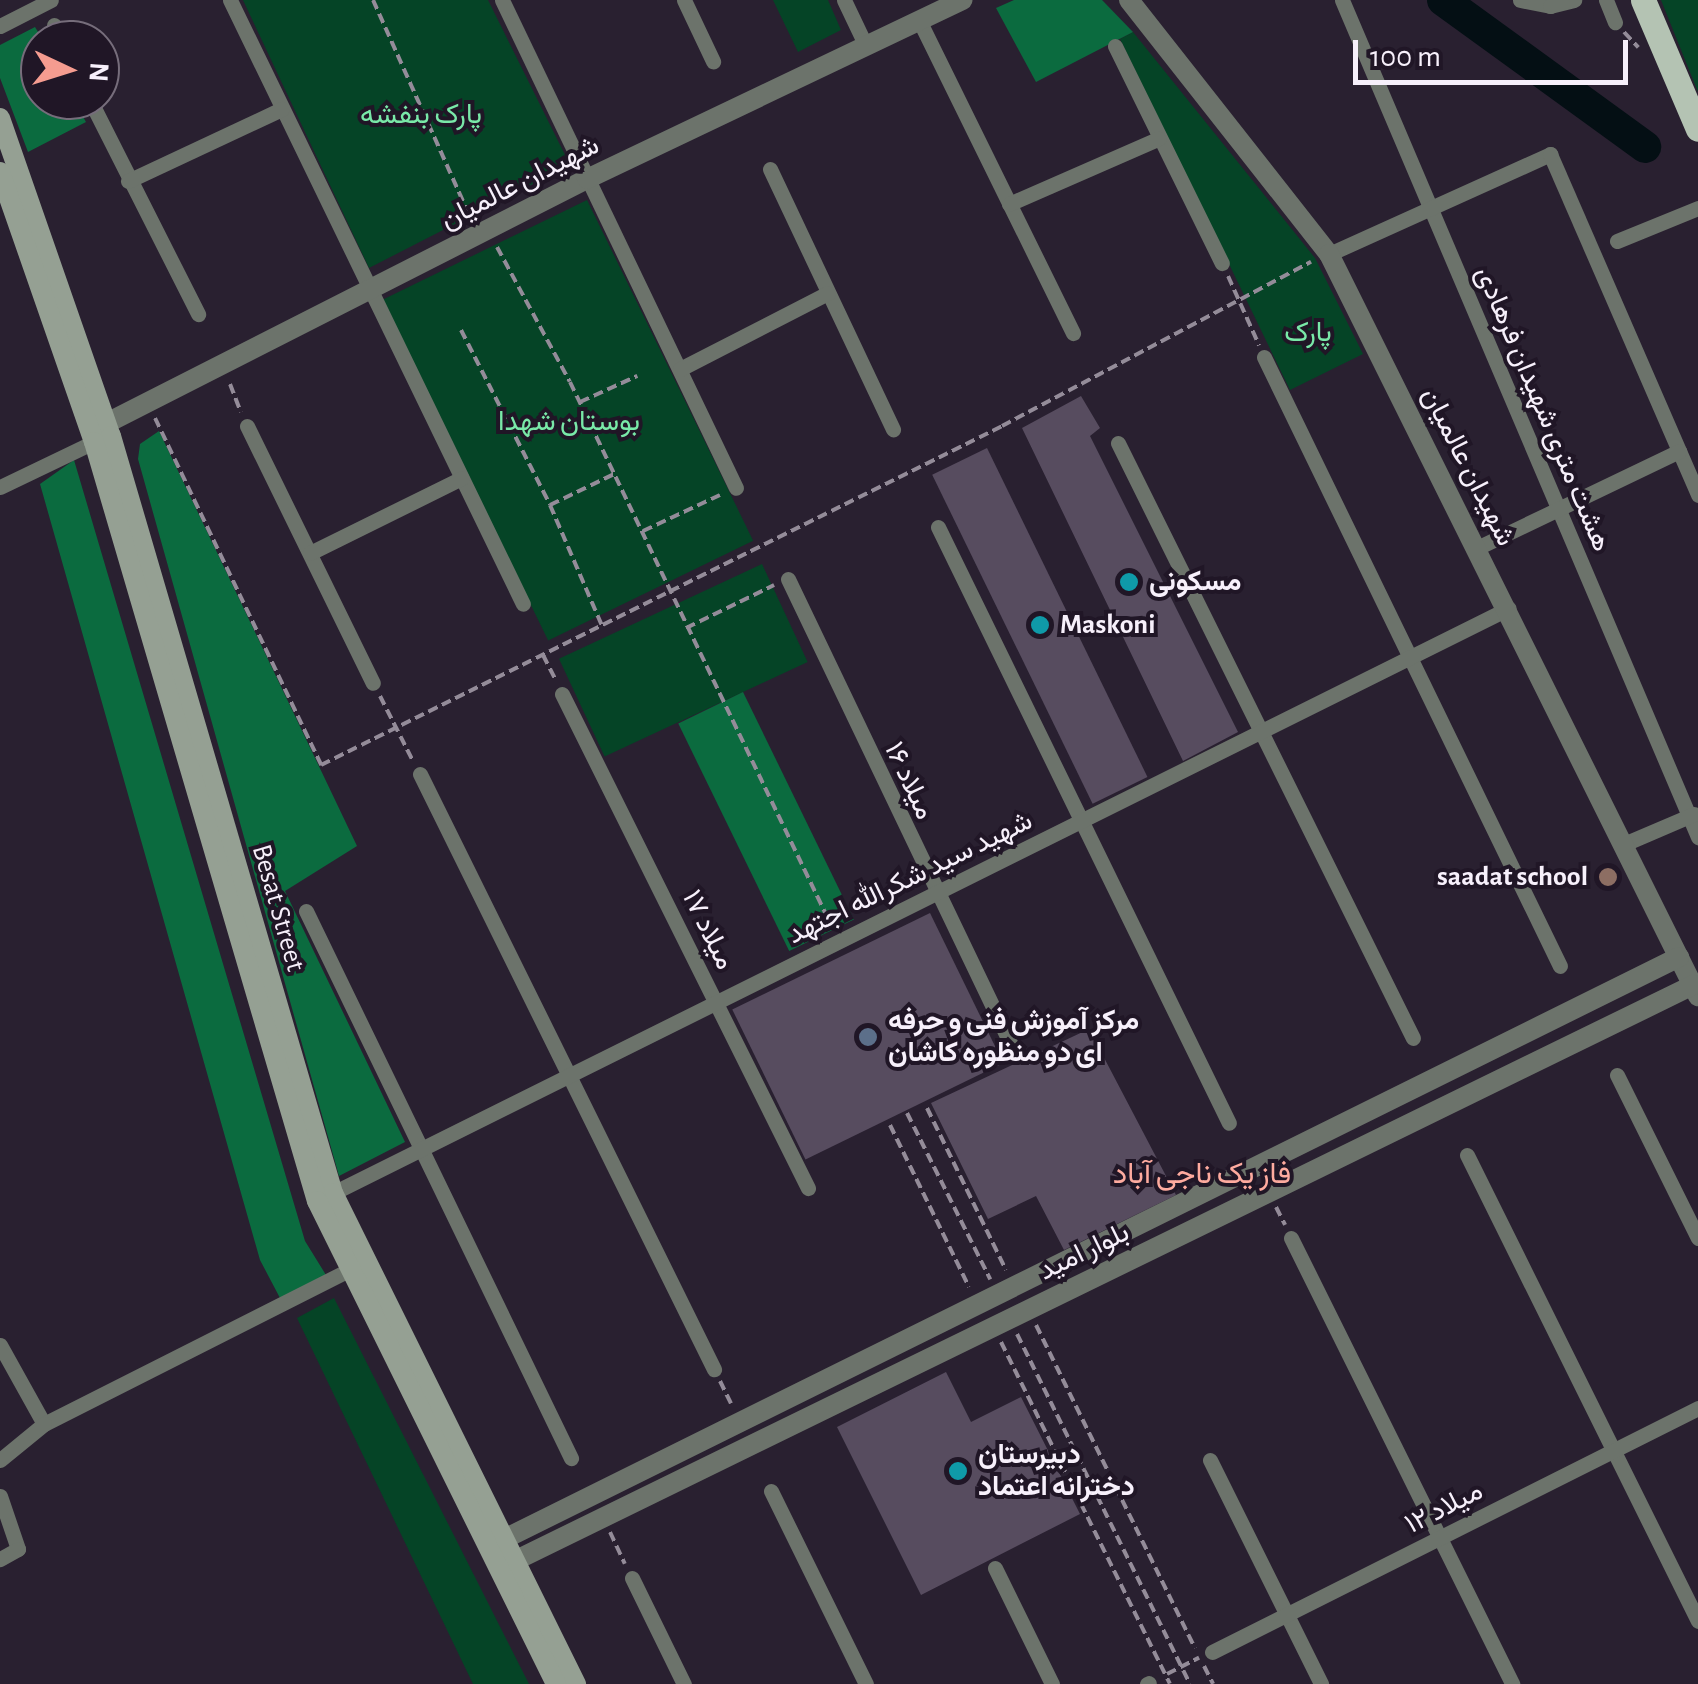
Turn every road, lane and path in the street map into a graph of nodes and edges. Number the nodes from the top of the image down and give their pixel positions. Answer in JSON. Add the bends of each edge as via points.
{"nodes":[{"id":1,"x":50,"y":0,"type":"edge"},
{"id":2,"x":230,"y":0,"type":"edge"},
{"id":3,"x":373,"y":0,"type":"edge"},
{"id":4,"x":502,"y":0,"type":"edge"},
{"id":5,"x":684,"y":0,"type":"edge"},
{"id":6,"x":844,"y":0,"type":"edge"},
{"id":7,"x":963,"y":0,"type":"edge"},
{"id":8,"x":1342,"y":0,"type":"edge"},
{"id":9,"x":1520,"y":0,"type":"edge"},
{"id":10,"x":1574,"y":0,"type":"edge"},
{"id":11,"x":1606,"y":0,"type":"edge"},
{"id":12,"x":1643,"y":0,"type":"edge"},
{"id":13,"x":1131,"y":1,"type":"edge"},
{"id":14,"x":919,"y":20,"type":"junction"},
{"id":15,"x":1615,"y":22,"type":"joint"},
{"id":16,"x":0,"y":26,"type":"edge"},
{"id":17,"x":865,"y":44,"type":"junction"},
{"id":18,"x":1115,"y":46,"type":"dead end"},
{"id":19,"x":1644,"y":54,"type":"dead end"},
{"id":20,"x":713,"y":60,"type":"dead end"},
{"id":21,"x":282,"y":109,"type":"junction"},
{"id":22,"x":0,"y":118,"type":"edge"},
{"id":23,"x":100,"y":120,"type":"edge"},
{"id":24,"x":1698,"y":129,"type":"edge"},
{"id":25,"x":1158,"y":139,"type":"junction"},
{"id":26,"x":770,"y":169,"type":"dead end"},
{"id":27,"x":0,"y":172,"type":"edge"},
{"id":28,"x":587,"y":179,"type":"junction"},
{"id":29,"x":128,"y":180,"type":"junction"},
{"id":30,"x":1009,"y":204,"type":"junction"},
{"id":31,"x":1430,"y":208,"type":"junction"},
{"id":32,"x":1698,"y":208,"type":"edge"},
{"id":33,"x":472,"y":222,"type":"dead end"},
{"id":34,"x":1618,"y":241,"type":"dead end"},
{"id":35,"x":495,"y":242,"type":"dead end"},
{"id":36,"x":1324,"y":256,"type":"junction"},
{"id":37,"x":1222,"y":262,"type":"joint"},
{"id":38,"x":369,"y":290,"type":"junction"},
{"id":39,"x":828,"y":293,"type":"junction"},
{"id":40,"x":1240,"y":300,"type":"junction"},
{"id":41,"x":198,"y":314,"type":"dead end"},
{"id":42,"x":461,"y":330,"type":"dead end"},
{"id":43,"x":1073,"y":332,"type":"dead end"},
{"id":44,"x":1264,"y":357,"type":"joint"},
{"id":45,"x":680,"y":369,"type":"junction"},
{"id":46,"x":227,"y":376,"type":"dead end"},
{"id":47,"x":637,"y":376,"type":"dead end"},
{"id":48,"x":580,"y":402,"type":"junction"},
{"id":49,"x":153,"y":413,"type":"dead end"},
{"id":50,"x":106,"y":423,"type":"junction"},
{"id":51,"x":247,"y":426,"type":"joint"},
{"id":52,"x":894,"y":429,"type":"dead end"},
{"id":53,"x":94,"y":442,"type":"junction"},
{"id":54,"x":1118,"y":443,"type":"dead end"},
{"id":55,"x":1679,"y":452,"type":"junction"},
{"id":56,"x":614,"y":474,"type":"junction"},
{"id":57,"x":462,"y":478,"type":"junction"},
{"id":58,"x":0,"y":487,"type":"edge"},
{"id":59,"x":736,"y":488,"type":"joint"},
{"id":60,"x":1698,"y":495,"type":"edge"},
{"id":61,"x":550,"y":505,"type":"junction"},
{"id":62,"x":1559,"y":510,"type":"junction"},
{"id":63,"x":938,"y":527,"type":"dead end"},
{"id":64,"x":643,"y":531,"type":"junction"},
{"id":65,"x":1478,"y":546,"type":"junction"},
{"id":66,"x":310,"y":553,"type":"junction"},
{"id":67,"x":788,"y":578,"type":"joint"},
{"id":68,"x":669,"y":592,"type":"junction"},
{"id":69,"x":523,"y":604,"type":"dead end"},
{"id":70,"x":1509,"y":608,"type":"junction"},
{"id":71,"x":602,"y":626,"type":"junction"},
{"id":72,"x":686,"y":628,"type":"junction"},
{"id":73,"x":542,"y":655,"type":"junction"},
{"id":74,"x":1410,"y":658,"type":"junction"},
{"id":75,"x":373,"y":683,"type":"joint"},
{"id":76,"x":562,"y":694,"type":"joint"},
{"id":77,"x":396,"y":728,"type":"junction"},
{"id":78,"x":1262,"y":732,"type":"junction"},
{"id":79,"x":420,"y":774,"type":"joint"},
{"id":80,"x":1694,"y":814,"type":"edge"},
{"id":81,"x":1084,"y":820,"type":"junction"},
{"id":82,"x":1698,"y":837,"type":"edge"},
{"id":83,"x":1624,"y":844,"type":"junction"},
{"id":84,"x":934,"y":894,"type":"junction"},
{"id":85,"x":306,"y":911,"type":"joint"},
{"id":86,"x":268,"y":929,"type":"dead end"},
{"id":87,"x":839,"y":941,"type":"junction"},
{"id":88,"x":1679,"y":957,"type":"junction"},
{"id":89,"x":1560,"y":966,"type":"dead end"},
{"id":90,"x":1695,"y":990,"type":"edge"},
{"id":91,"x":716,"y":1003,"type":"junction"},
{"id":92,"x":1413,"y":1038,"type":"dead end"},
{"id":93,"x":1016,"y":1056,"type":"dead end"},
{"id":94,"x":572,"y":1075,"type":"junction"},
{"id":95,"x":1617,"y":1075,"type":"dead end"},
{"id":96,"x":926,"y":1108,"type":"dead end"},
{"id":97,"x":907,"y":1113,"type":"dead end"},
{"id":98,"x":1229,"y":1124,"type":"dead end"},
{"id":99,"x":890,"y":1125,"type":"dead end"},
{"id":100,"x":423,"y":1149,"type":"junction"},
{"id":101,"x":1467,"y":1155,"type":"dead end"},
{"id":102,"x":808,"y":1188,"type":"dead end"},
{"id":103,"x":1268,"y":1192,"type":"junction"},
{"id":104,"x":333,"y":1193,"type":"junction"},
{"id":105,"x":1291,"y":1238,"type":"joint"},
{"id":106,"x":1698,"y":1238,"type":"edge"},
{"id":107,"x":351,"y":1269,"type":"junction"},
{"id":108,"x":1042,"y":1274,"type":"junction"},
{"id":109,"x":1010,"y":1278,"type":"dead end"},
{"id":110,"x":994,"y":1286,"type":"dead end"},
{"id":111,"x":973,"y":1296,"type":"dead end"},
{"id":112,"x":1054,"y":1297,"type":"junction"},
{"id":113,"x":947,"y":1320,"type":"junction"},
{"id":114,"x":1034,"y":1321,"type":"dead end"},
{"id":115,"x":1015,"y":1330,"type":"dead end"},
{"id":116,"x":999,"y":1338,"type":"dead end"},
{"id":117,"x":960,"y":1343,"type":"junction"},
{"id":118,"x":0,"y":1345,"type":"edge"},
{"id":119,"x":714,"y":1369,"type":"joint"},
{"id":120,"x":1698,"y":1408,"type":"edge"},
{"id":121,"x":736,"y":1413,"type":"dead end"},
{"id":122,"x":44,"y":1424,"type":"junction"},
{"id":123,"x":1614,"y":1451,"type":"junction"},
{"id":124,"x":571,"y":1458,"type":"dead end"},
{"id":125,"x":0,"y":1460,"type":"edge"},
{"id":126,"x":1210,"y":1460,"type":"dead end"},
{"id":127,"x":771,"y":1491,"type":"dead end"},
{"id":128,"x":0,"y":1496,"type":"edge"},
{"id":129,"x":610,"y":1532,"type":"dead end"},
{"id":130,"x":1440,"y":1538,"type":"junction"},
{"id":131,"x":498,"y":1542,"type":"junction"},
{"id":132,"x":0,"y":1559,"type":"edge"},
{"id":133,"x":508,"y":1564,"type":"junction"},
{"id":134,"x":995,"y":1568,"type":"dead end"},
{"id":135,"x":632,"y":1578,"type":"joint"},
{"id":136,"x":1287,"y":1614,"type":"junction"},
{"id":137,"x":1698,"y":1621,"type":"edge"},
{"id":138,"x":1206,"y":1654,"type":"junction"},
{"id":139,"x":1182,"y":1667,"type":"junction"},
{"id":140,"x":1166,"y":1675,"type":"junction"},
{"id":141,"x":1148,"y":1683,"type":"edge"},
{"id":142,"x":556,"y":1684,"type":"edge"},
{"id":143,"x":576,"y":1684,"type":"edge"},
{"id":144,"x":684,"y":1684,"type":"edge"},
{"id":145,"x":866,"y":1684,"type":"edge"},
{"id":146,"x":1052,"y":1684,"type":"edge"},
{"id":147,"x":1170,"y":1684,"type":"edge"},
{"id":148,"x":1190,"y":1684,"type":"edge"},
{"id":149,"x":1213,"y":1684,"type":"edge"},
{"id":150,"x":1321,"y":1684,"type":"edge"},
{"id":151,"x":1512,"y":1684,"type":"edge"}],
"edges":[{"from":1,"to":16,"type":"street"},
{"from":2,"to":21,"type":"street"},
{"from":3,"to":33,"type":"path"},
{"from":4,"to":28,"type":"street"},
{"from":5,"to":20,"type":"street"},
{"from":6,"to":17,"type":"street"},
{"from":7,"to":14,"type":"street","name":"شهیدان عالمیان"},
{"from":8,"to":31,"type":"street","name":"هشت متری شهیدان فرهادی"},
{"from":9,"to":10,"type":"street","via":[[1550,6]]},
{"from":11,"to":15,"type":"street"},
{"from":12,"to":24,"type":"main road"},
{"from":13,"to":36,"type":"street","name":"شهیدان عالمیان"},
{"from":14,"to":17,"type":"street","name":"شهیدان عالمیان"},
{"from":14,"to":30,"type":"street"},
{"from":15,"to":19,"type":"path"},
{"from":17,"to":28,"type":"street","name":"شهیدان عالمیان"},
{"from":18,"to":25,"type":"street"},
{"from":21,"to":29,"type":"street"},
{"from":21,"to":38,"type":"street"},
{"from":22,"to":50,"type":"main road","name":"Besat Street"},
{"from":23,"to":29,"type":"street"},
{"from":25,"to":30,"type":"street"},
{"from":25,"to":37,"type":"street"},
{"from":26,"to":39,"type":"street"},
{"from":27,"to":53,"type":"main road","name":"Besat Street"},
{"from":28,"to":38,"type":"street","name":"شهیدان عالمیان"},
{"from":28,"to":45,"type":"street"},
{"from":29,"to":41,"type":"street"},
{"from":30,"to":43,"type":"street"},
{"from":31,"to":36,"type":"street"},
{"from":31,"to":55,"type":"street","via":[[1550,154]]},
{"from":31,"to":62,"type":"street","name":"هشت متری شهیدان فرهادی"},
{"from":32,"to":34,"type":"street"},
{"from":35,"to":48,"type":"path"},
{"from":36,"to":40,"type":"path"},
{"from":36,"to":65,"type":"street","name":"شهیدان عالمیان"},
{"from":37,"to":40,"type":"path"},
{"from":38,"to":50,"type":"street","name":"شهیدان عالمیان"},
{"from":38,"to":57,"type":"street"},
{"from":39,"to":45,"type":"street"},
{"from":39,"to":52,"type":"street"},
{"from":40,"to":44,"type":"path"},
{"from":40,"to":68,"type":"path"},
{"from":42,"to":61,"type":"path"},
{"from":44,"to":74,"type":"street"},
{"from":45,"to":59,"type":"street"},
{"from":46,"to":51,"type":"path"},
{"from":47,"to":48,"type":"path"},
{"from":48,"to":56,"type":"path"},
{"from":49,"to":77,"type":"path","via":[[321,765]]},
{"from":50,"to":104,"type":"main road","name":"Besat Street"},
{"from":51,"to":66,"type":"street"},
{"from":53,"to":58,"type":"street"},
{"from":53,"to":107,"type":"main road","name":"Besat Street","via":[[317,1201]]},
{"from":54,"to":78,"type":"street"},
{"from":55,"to":60,"type":"street"},
{"from":55,"to":62,"type":"street"},
{"from":56,"to":61,"type":"path"},
{"from":56,"to":64,"type":"path"},
{"from":57,"to":66,"type":"street"},
{"from":57,"to":69,"type":"street"},
{"from":59,"to":64,"type":"path"},
{"from":61,"to":71,"type":"path"},
{"from":62,"to":65,"type":"street"},
{"from":62,"to":80,"type":"street","name":"هشت متری شهیدان فرهادی"},
{"from":63,"to":81,"type":"street"},
{"from":64,"to":68,"type":"path"},
{"from":65,"to":70,"type":"street","name":"شهیدان عالمیان"},
{"from":66,"to":75,"type":"street"},
{"from":67,"to":72,"type":"path"},
{"from":67,"to":84,"type":"street","name":"میلاد ۱۶"},
{"from":68,"to":71,"type":"path"},
{"from":68,"to":72,"type":"path"},
{"from":70,"to":74,"type":"street","name":"شهید سید شکرالله اجتهد"},
{"from":70,"to":83,"type":"street","name":"شهیدان عالمیان"},
{"from":71,"to":73,"type":"path"},
{"from":72,"to":87,"type":"path"},
{"from":73,"to":76,"type":"path"},
{"from":73,"to":77,"type":"path"},
{"from":74,"to":78,"type":"street","name":"شهید سید شکرالله اجتهد"},
{"from":74,"to":89,"type":"street"},
{"from":75,"to":77,"type":"path"},
{"from":76,"to":91,"type":"street","name":"میلاد ۱۷"},
{"from":77,"to":79,"type":"path"},
{"from":78,"to":81,"type":"street","name":"شهید سید شکرالله اجتهد"},
{"from":78,"to":92,"type":"street"},
{"from":79,"to":94,"type":"street"},
{"from":80,"to":82,"type":"street","name":"هشت متری شهیدان فرهادی"},
{"from":80,"to":83,"type":"street"},
{"from":81,"to":84,"type":"street","name":"شهید سید شکرالله اجتهد"},
{"from":81,"to":98,"type":"street"},
{"from":83,"to":88,"type":"street","name":"شهیدان عالمیان"},
{"from":84,"to":87,"type":"street","name":"شهید سید شکرالله اجتهد"},
{"from":84,"to":93,"type":"street","name":"میلاد ۱۶"},
{"from":85,"to":86,"type":"path"},
{"from":85,"to":100,"type":"street"},
{"from":87,"to":91,"type":"street","name":"شهید سید شکرالله اجتهد"},
{"from":88,"to":90,"type":"street","name":"شهیدان عالمیان"},
{"from":88,"to":108,"type":"street","name":"بلوار امید"},
{"from":90,"to":103,"type":"street","name":"بلوار امید"},
{"from":91,"to":94,"type":"street","name":"شهید سید شکرالله اجتهد"},
{"from":91,"to":102,"type":"street","name":"میلاد ۱۷"},
{"from":94,"to":100,"type":"street","name":"شهید سید شکرالله اجتهد"},
{"from":94,"to":119,"type":"street"},
{"from":95,"to":106,"type":"street"},
{"from":96,"to":109,"type":"path"},
{"from":97,"to":110,"type":"path"},
{"from":99,"to":111,"type":"path"},
{"from":100,"to":104,"type":"street","name":"شهید سید شکرالله اجتهد"},
{"from":100,"to":124,"type":"street"},
{"from":101,"to":123,"type":"street"},
{"from":103,"to":105,"type":"path"},
{"from":103,"to":112,"type":"street","name":"بلوار امید"},
{"from":104,"to":131,"type":"main road","name":"Besat Street"},
{"from":105,"to":130,"type":"street"},
{"from":107,"to":122,"type":"street"},
{"from":107,"to":131,"type":"main road","name":"Besat Street"},
{"from":108,"to":112,"type":"street"},
{"from":108,"to":113,"type":"street","name":"بلوار امید"},
{"from":112,"to":117,"type":"street","name":"بلوار امید"},
{"from":113,"to":117,"type":"street"},
{"from":113,"to":131,"type":"street","name":"بلوار امید"},
{"from":114,"to":138,"type":"path"},
{"from":115,"to":139,"type":"path"},
{"from":116,"to":140,"type":"path"},
{"from":117,"to":133,"type":"street","name":"بلوار امید"},
{"from":118,"to":122,"type":"street"},
{"from":119,"to":121,"type":"path"},
{"from":120,"to":123,"type":"street","name":"میلاد ۱۲"},
{"from":122,"to":125,"type":"street"},
{"from":123,"to":130,"type":"street","name":"میلاد ۱۲"},
{"from":123,"to":137,"type":"street"},
{"from":126,"to":136,"type":"street"},
{"from":127,"to":145,"type":"street"},
{"from":128,"to":132,"type":"street","via":[[18,1548]]},
{"from":129,"to":135,"type":"path"},
{"from":130,"to":136,"type":"street","name":"میلاد ۱۲"},
{"from":130,"to":151,"type":"street"},
{"from":131,"to":133,"type":"main road","name":"Besat Street"},
{"from":133,"to":142,"type":"main road","name":"Besat Street"},
{"from":133,"to":143,"type":"main road","name":"Besat Street"},
{"from":134,"to":146,"type":"street"},
{"from":135,"to":144,"type":"street"},
{"from":136,"to":138,"type":"street","name":"میلاد ۱۲"},
{"from":136,"to":150,"type":"street"},
{"from":138,"to":139,"type":"path"},
{"from":138,"to":149,"type":"path"},
{"from":139,"to":140,"type":"path"},
{"from":139,"to":148,"type":"path"},
{"from":140,"to":141,"type":"path"},
{"from":140,"to":147,"type":"path"}]}
